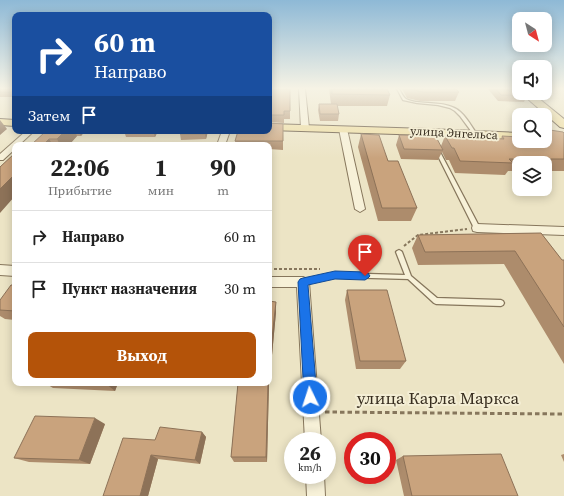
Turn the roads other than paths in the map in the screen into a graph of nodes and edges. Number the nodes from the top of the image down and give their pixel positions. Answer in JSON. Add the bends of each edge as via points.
{"nodes":[{"id":1,"x":304,"y":112,"type":"edge"},
{"id":2,"x":458,"y":112,"type":"edge"},
{"id":3,"x":549,"y":112,"type":"edge"},
{"id":4,"x":0,"y":122,"type":"edge"},
{"id":5,"x":12,"y":122,"type":"edge"},
{"id":6,"x":564,"y":125,"type":"edge"},
{"id":7,"x":272,"y":127,"type":"edge"},
{"id":8,"x":305,"y":128,"type":"junction"},
{"id":9,"x":343,"y":129,"type":"junction"},
{"id":10,"x":27,"y":134,"type":"edge"},
{"id":11,"x":475,"y":134,"type":"junction"},
{"id":12,"x":512,"y":137,"type":"edge"},
{"id":13,"x":18,"y":142,"type":"edge"},
{"id":14,"x":434,"y":146,"type":"edge"},
{"id":15,"x":12,"y":147,"type":"edge"},
{"id":16,"x":0,"y":158,"type":"edge"},
{"id":17,"x":360,"y":209,"type":"dead end"},
{"id":18,"x":477,"y":228,"type":"joint"},
{"id":19,"x":564,"y":231,"type":"edge"},
{"id":20,"x":399,"y":252,"type":"road end"},
{"id":21,"x":0,"y":270,"type":"edge"},
{"id":22,"x":12,"y":270,"type":"edge"},
{"id":23,"x":410,"y":277,"type":"junction"},
{"id":24,"x":272,"y":282,"type":"edge"},
{"id":25,"x":303,"y":282,"type":"junction"},
{"id":26,"x":501,"y":303,"type":"dead end"},
{"id":27,"x":312,"y":432,"type":"edge"},
{"id":28,"x":315,"y":484,"type":"edge"},
{"id":29,"x":316,"y":496,"type":"edge"}],
"edges":[{"from":1,"to":8,"type":"street"},
{"from":2,"to":11,"type":"lane"},
{"from":3,"to":6,"type":"main road"},
{"from":4,"to":5,"type":"main road"},
{"from":7,"to":8,"type":"main road","name":"улица Энгельса"},
{"from":8,"to":9,"type":"main road","name":"улица Энгельса"},
{"from":9,"to":11,"type":"main road","name":"улица Энгельса","via":[[429,135]]},
{"from":9,"to":17,"type":"street"},
{"from":10,"to":13,"type":"street"},
{"from":11,"to":12,"type":"main road","name":"улица Энгельса"},
{"from":14,"to":18,"type":"lane"},
{"from":15,"to":16,"type":"street"},
{"from":18,"to":19,"type":"street"},
{"from":20,"to":23,"type":"lane"},
{"from":21,"to":22,"type":"street"},
{"from":23,"to":25,"type":"lane","via":[[335,275]]},
{"from":23,"to":26,"type":"lane","via":[[436,301]]},
{"from":24,"to":25,"type":"street"},
{"from":25,"to":27,"type":"street"},
{"from":28,"to":29,"type":"street"}]}
